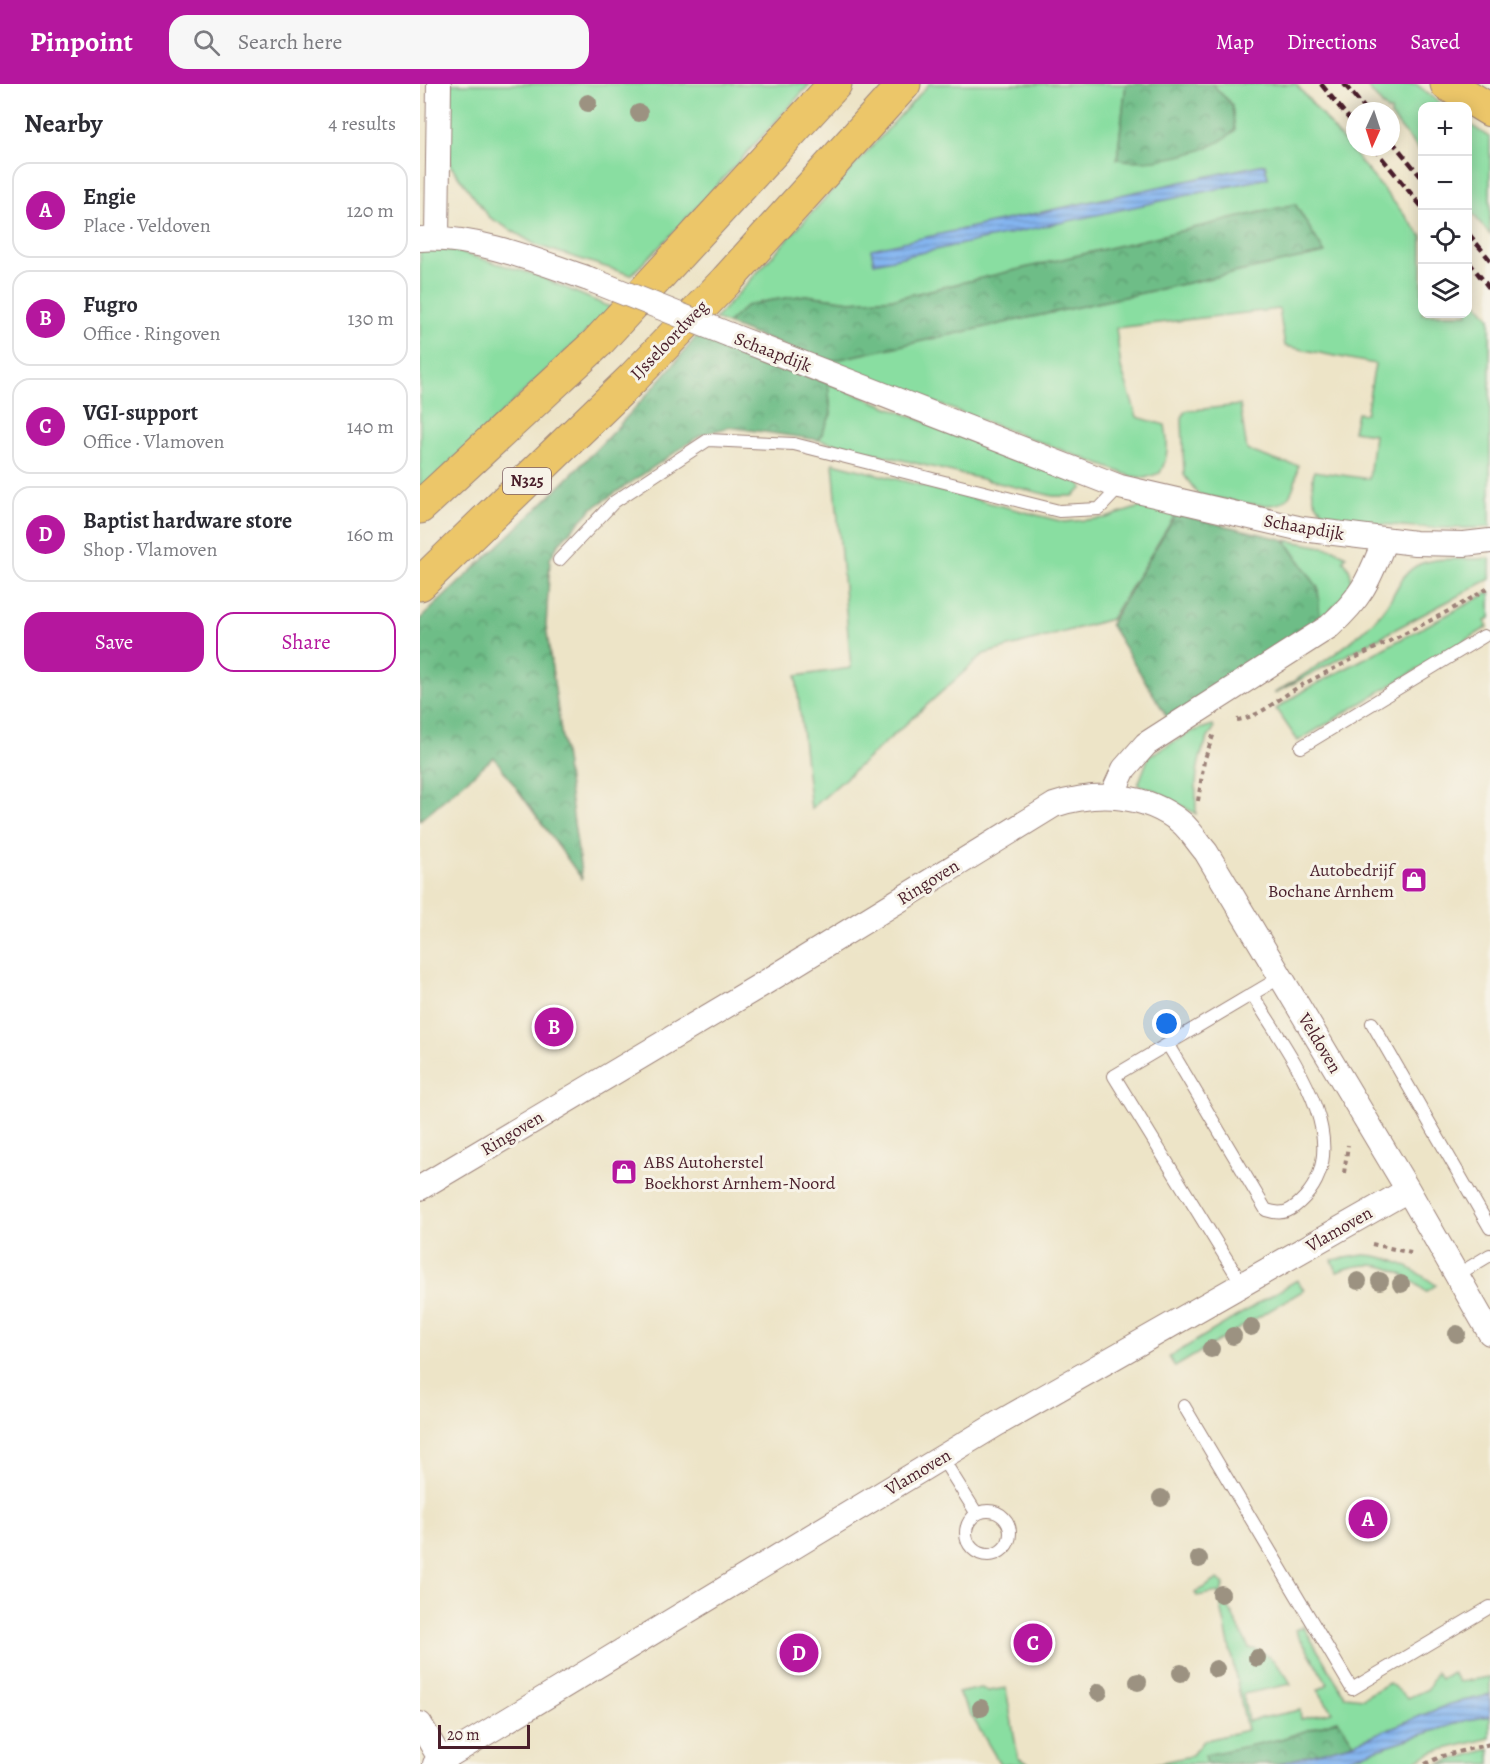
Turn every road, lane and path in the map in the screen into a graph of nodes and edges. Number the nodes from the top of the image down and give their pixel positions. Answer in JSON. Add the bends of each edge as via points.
{"nodes":[{"id":1,"x":439,"y":84,"type":"edge"},
{"id":2,"x":835,"y":84,"type":"edge"},
{"id":3,"x":904,"y":84,"type":"edge"},
{"id":4,"x":1446,"y":84,"type":"edge"},
{"id":5,"x":1490,"y":110,"type":"edge"},
{"id":6,"x":428,"y":238,"type":"edge"},
{"id":7,"x":1120,"y":487,"type":"junction"},
{"id":8,"x":420,"y":507,"type":"edge"},
{"id":9,"x":1385,"y":540,"type":"junction"},
{"id":10,"x":1490,"y":541,"type":"edge"},
{"id":11,"x":559,"y":560,"type":"dead end"},
{"id":12,"x":420,"y":584,"type":"edge"},
{"id":13,"x":1490,"y":587,"type":"edge"},
{"id":14,"x":1484,"y":636,"type":"dead end"},
{"id":15,"x":1232,"y":720,"type":"dead end"},
{"id":16,"x":1301,"y":747,"type":"dead end"},
{"id":17,"x":1112,"y":795,"type":"junction"},
{"id":18,"x":1281,"y":977,"type":"junction"},
{"id":19,"x":1252,"y":994,"type":"junction"},
{"id":20,"x":1372,"y":1023,"type":"dead end"},
{"id":21,"x":1168,"y":1045,"type":"junction"},
{"id":22,"x":420,"y":1188,"type":"edge"},
{"id":23,"x":1408,"y":1190,"type":"junction"},
{"id":24,"x":1490,"y":1228,"type":"edge"},
{"id":25,"x":1364,"y":1243,"type":"dead end"},
{"id":26,"x":1490,"y":1255,"type":"edge"},
{"id":27,"x":1418,"y":1257,"type":"dead end"},
{"id":28,"x":1457,"y":1275,"type":"junction"},
{"id":29,"x":1242,"y":1284,"type":"junction"},
{"id":30,"x":1490,"y":1333,"type":"edge"},
{"id":31,"x":1184,"y":1407,"type":"dead end"},
{"id":32,"x":942,"y":1458,"type":"junction"},
{"id":33,"x":977,"y":1514,"type":"dead end"},
{"id":34,"x":1490,"y":1606,"type":"edge"},
{"id":35,"x":420,"y":1724,"type":"edge"},
{"id":36,"x":1490,"y":1744,"type":"edge"},
{"id":37,"x":438,"y":1762,"type":"edge"},
{"id":38,"x":1425,"y":1764,"type":"edge"}],
"edges":[{"from":1,"to":6,"type":"street"},
{"from":2,"to":8,"type":"main road","via":[[597,343]]},
{"from":3,"to":12,"type":"main road","name":"IJsseloordweg","number":"N325","via":[[633,378]]},
{"from":4,"to":5,"type":"main road"},
{"from":6,"to":7,"type":"street","name":"Schaapdijk","bridge":true,"via":[[521,255],[590,279]]},
{"from":7,"to":9,"type":"street","name":"Schaapdijk","via":[[1302,529]]},
{"from":7,"to":11,"type":"lane","via":[[1099,509],[1059,511],[794,444],[708,440],[614,502]]},
{"from":9,"to":10,"type":"street","name":"Schaapdijk","via":[[1464,544]]},
{"from":9,"to":17,"type":"street","via":[[1355,603],[1330,626],[1146,744],[1124,769]]},
{"from":13,"to":15,"type":"path","via":[[1248,718]]},
{"from":14,"to":16,"type":"lane"},
{"from":17,"to":18,"type":"street","name":"Veldoven","via":[[1131,797],[1183,824],[1206,852]]},
{"from":17,"to":22,"type":"street","name":"Ringoven","via":[[1077,797],[1054,805]]},
{"from":18,"to":19,"type":"lane"},
{"from":18,"to":23,"type":"street","name":"Veldoven"},
{"from":19,"to":21,"type":"lane"},
{"from":19,"to":21,"type":"lane","via":[[1315,1099],[1324,1145],[1310,1191],[1286,1213],[1266,1210]]},
{"from":20,"to":24,"type":"lane"},
{"from":21,"to":29,"type":"lane","via":[[1114,1076]]},
{"from":23,"to":28,"type":"street","name":"Veldoven"},
{"from":23,"to":29,"type":"street","name":"Vlamoven"},
{"from":25,"to":27,"type":"path","via":[[1409,1251]]},
{"from":26,"to":28,"type":"lane"},
{"from":28,"to":30,"type":"street","name":"Veldoven"},
{"from":29,"to":32,"type":"street","name":"Vlamoven"},
{"from":31,"to":34,"type":"lane","via":[[1352,1689]]},
{"from":32,"to":33,"type":"lane"},
{"from":32,"to":37,"type":"street","name":"Vlamoven"},
{"from":35,"to":37,"type":"street"},
{"from":36,"to":38,"type":"path"}]}
